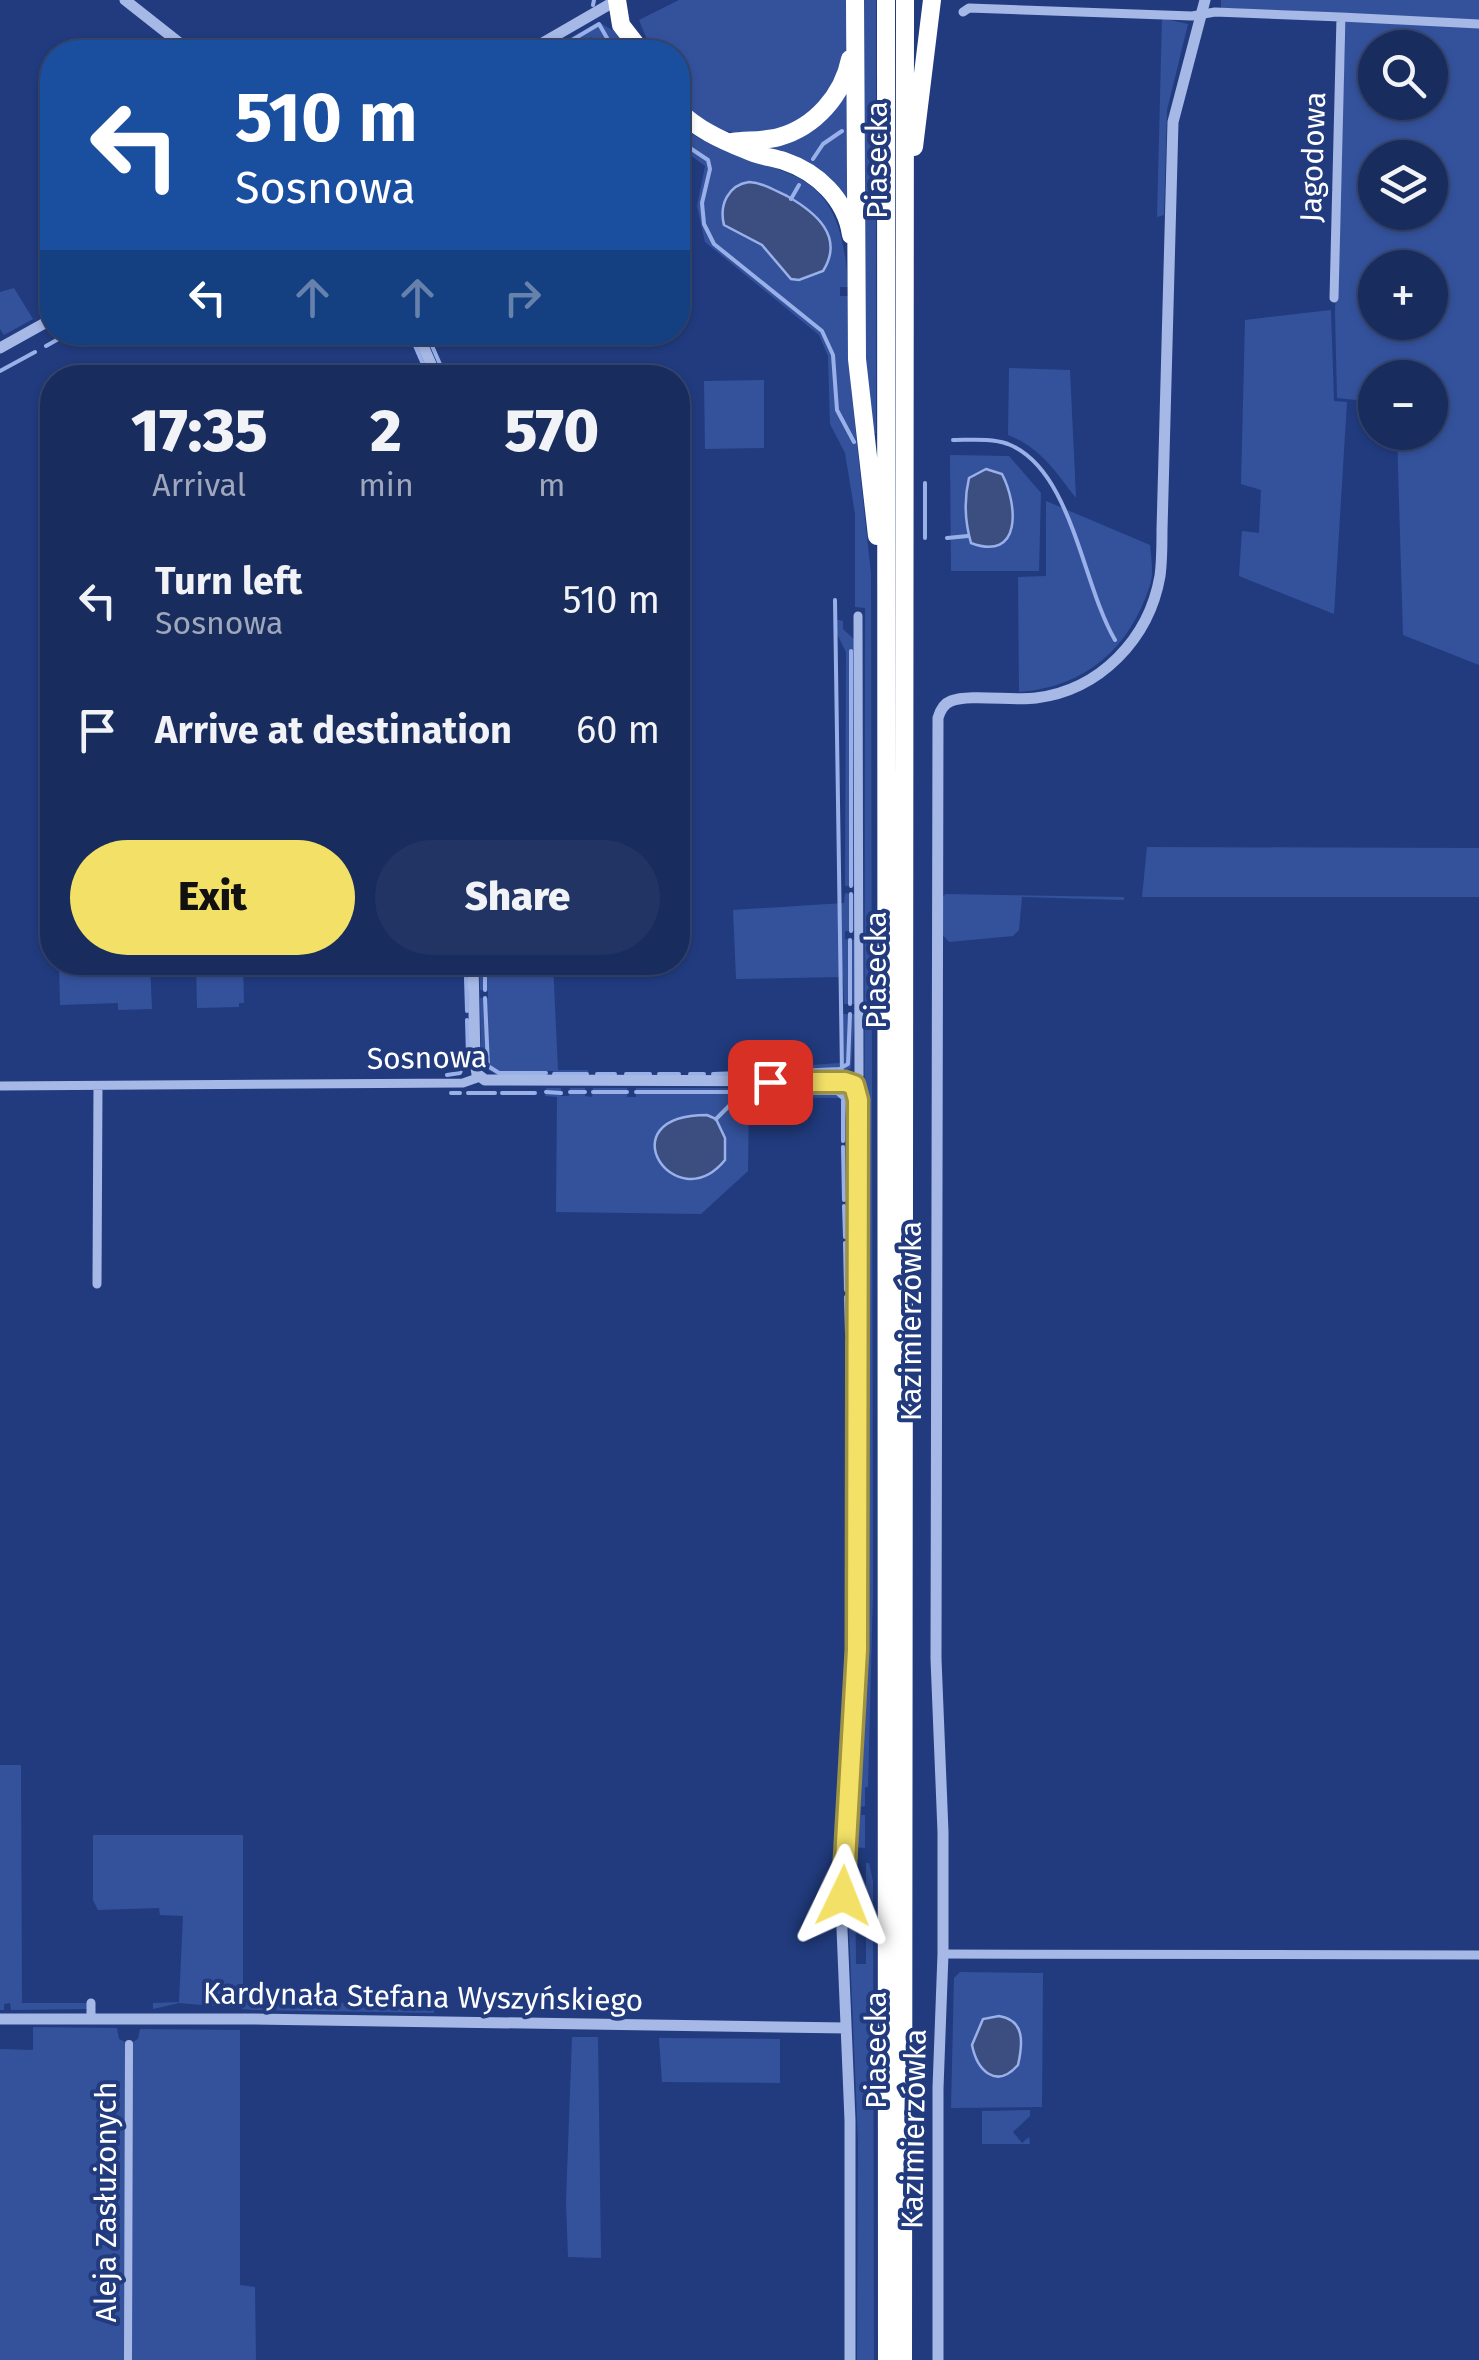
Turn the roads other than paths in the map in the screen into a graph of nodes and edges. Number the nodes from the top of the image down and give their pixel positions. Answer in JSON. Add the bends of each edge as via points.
{"nodes":[{"id":1,"x":125,"y":0,"type":"edge"},
{"id":2,"x":617,"y":0,"type":"edge"},
{"id":3,"x":855,"y":0,"type":"edge"},
{"id":4,"x":886,"y":0,"type":"edge"},
{"id":5,"x":904,"y":0,"type":"edge"},
{"id":6,"x":932,"y":0,"type":"edge"},
{"id":7,"x":1205,"y":0,"type":"edge"},
{"id":8,"x":963,"y":12,"type":"dead end"},
{"id":9,"x":1200,"y":14,"type":"junction"},
{"id":10,"x":1341,"y":17,"type":"junction"},
{"id":11,"x":1479,"y":24,"type":"edge"},
{"id":12,"x":855,"y":34,"type":"junction"},
{"id":13,"x":176,"y":40,"type":"edge"},
{"id":14,"x":547,"y":40,"type":"edge"},
{"id":15,"x":632,"y":40,"type":"edge"},
{"id":16,"x":690,"y":119,"type":"edge"},
{"id":17,"x":731,"y":142,"type":"junction"},
{"id":18,"x":904,"y":212,"type":"junction"},
{"id":19,"x":857,"y":285,"type":"junction"},
{"id":20,"x":1334,"y":298,"type":"dead end"},
{"id":21,"x":40,"y":326,"type":"edge"},
{"id":22,"x":0,"y":348,"type":"edge"},
{"id":23,"x":858,"y":616,"type":"dead end"},
{"id":24,"x":887,"y":656,"type":"junction"},
{"id":25,"x":473,"y":975,"type":"edge"},
{"id":26,"x":480,"y":1077,"type":"junction"},
{"id":27,"x":854,"y":1085,"type":"junction"},
{"id":28,"x":0,"y":1086,"type":"edge"},
{"id":29,"x":98,"y":1086,"type":"junction"},
{"id":30,"x":97,"y":1284,"type":"dead end"},
{"id":31,"x":944,"y":1954,"type":"junction"},
{"id":32,"x":1479,"y":1954,"type":"edge"},
{"id":33,"x":91,"y":2003,"type":"dead end"},
{"id":34,"x":0,"y":2018,"type":"edge"},
{"id":35,"x":90,"y":2018,"type":"junction"},
{"id":36,"x":846,"y":2028,"type":"junction"},
{"id":37,"x":129,"y":2044,"type":"dead end"},
{"id":38,"x":128,"y":2360,"type":"edge"},
{"id":39,"x":850,"y":2360,"type":"edge"},
{"id":40,"x":887,"y":2360,"type":"edge"},
{"id":41,"x":903,"y":2360,"type":"edge"},
{"id":42,"x":938,"y":2360,"type":"edge"}],
"edges":[{"from":1,"to":13,"type":"street"},
{"from":2,"to":14,"type":"street"},
{"from":2,"to":15,"type":"highway","via":[[620,25]]},
{"from":3,"to":12,"type":"highway"},
{"from":4,"to":24,"type":"highway","name":"Piasecka"},
{"from":5,"to":18,"type":"highway","name":"Piasecka"},
{"from":6,"to":18,"type":"highway"},
{"from":7,"to":9,"type":"street"},
{"from":8,"to":9,"type":"street"},
{"from":9,"to":10,"type":"street"},
{"from":9,"to":31,"type":"street","name":"Kazimierzówka","via":[[1173,122],[1162,544],[1151,607],[1130,646],[1080,686],[1036,698],[954,700],[940,710],[936,1610]]},
{"from":10,"to":11,"type":"street"},
{"from":10,"to":20,"type":"street","name":"Jagodowa"},
{"from":12,"to":17,"type":"highway","via":[[848,72],[821,113],[785,136]]},
{"from":12,"to":19,"type":"highway"},
{"from":16,"to":17,"type":"highway"},
{"from":17,"to":19,"type":"highway","via":[[791,164],[828,188],[850,227]]},
{"from":18,"to":41,"type":"highway","name":"Piasecka"},
{"from":19,"to":24,"type":"highway","via":[[859,376]]},
{"from":21,"to":22,"type":"street"},
{"from":23,"to":27,"type":"street"},
{"from":24,"to":40,"type":"highway","name":"Piasecka"},
{"from":25,"to":26,"type":"street"},
{"from":26,"to":27,"type":"street","name":"Sosnowa"},
{"from":26,"to":29,"type":"street","name":"Sosnowa","via":[[463,1083]]},
{"from":27,"to":36,"type":"street","via":[[857,1632],[843,1896]]},
{"from":28,"to":29,"type":"street","name":"Sosnowa"},
{"from":29,"to":30,"type":"street"},
{"from":31,"to":32,"type":"street"},
{"from":31,"to":42,"type":"street","name":"Kazimierzówka"},
{"from":33,"to":35,"type":"street"},
{"from":34,"to":35,"type":"street","name":"Kardynała Stefana Wyszyńskiego"},
{"from":35,"to":36,"type":"street","name":"Kardynała Stefana Wyszyńskiego"},
{"from":36,"to":39,"type":"street"},
{"from":37,"to":38,"type":"street","name":"Aleja Zasłużonych"}]}
